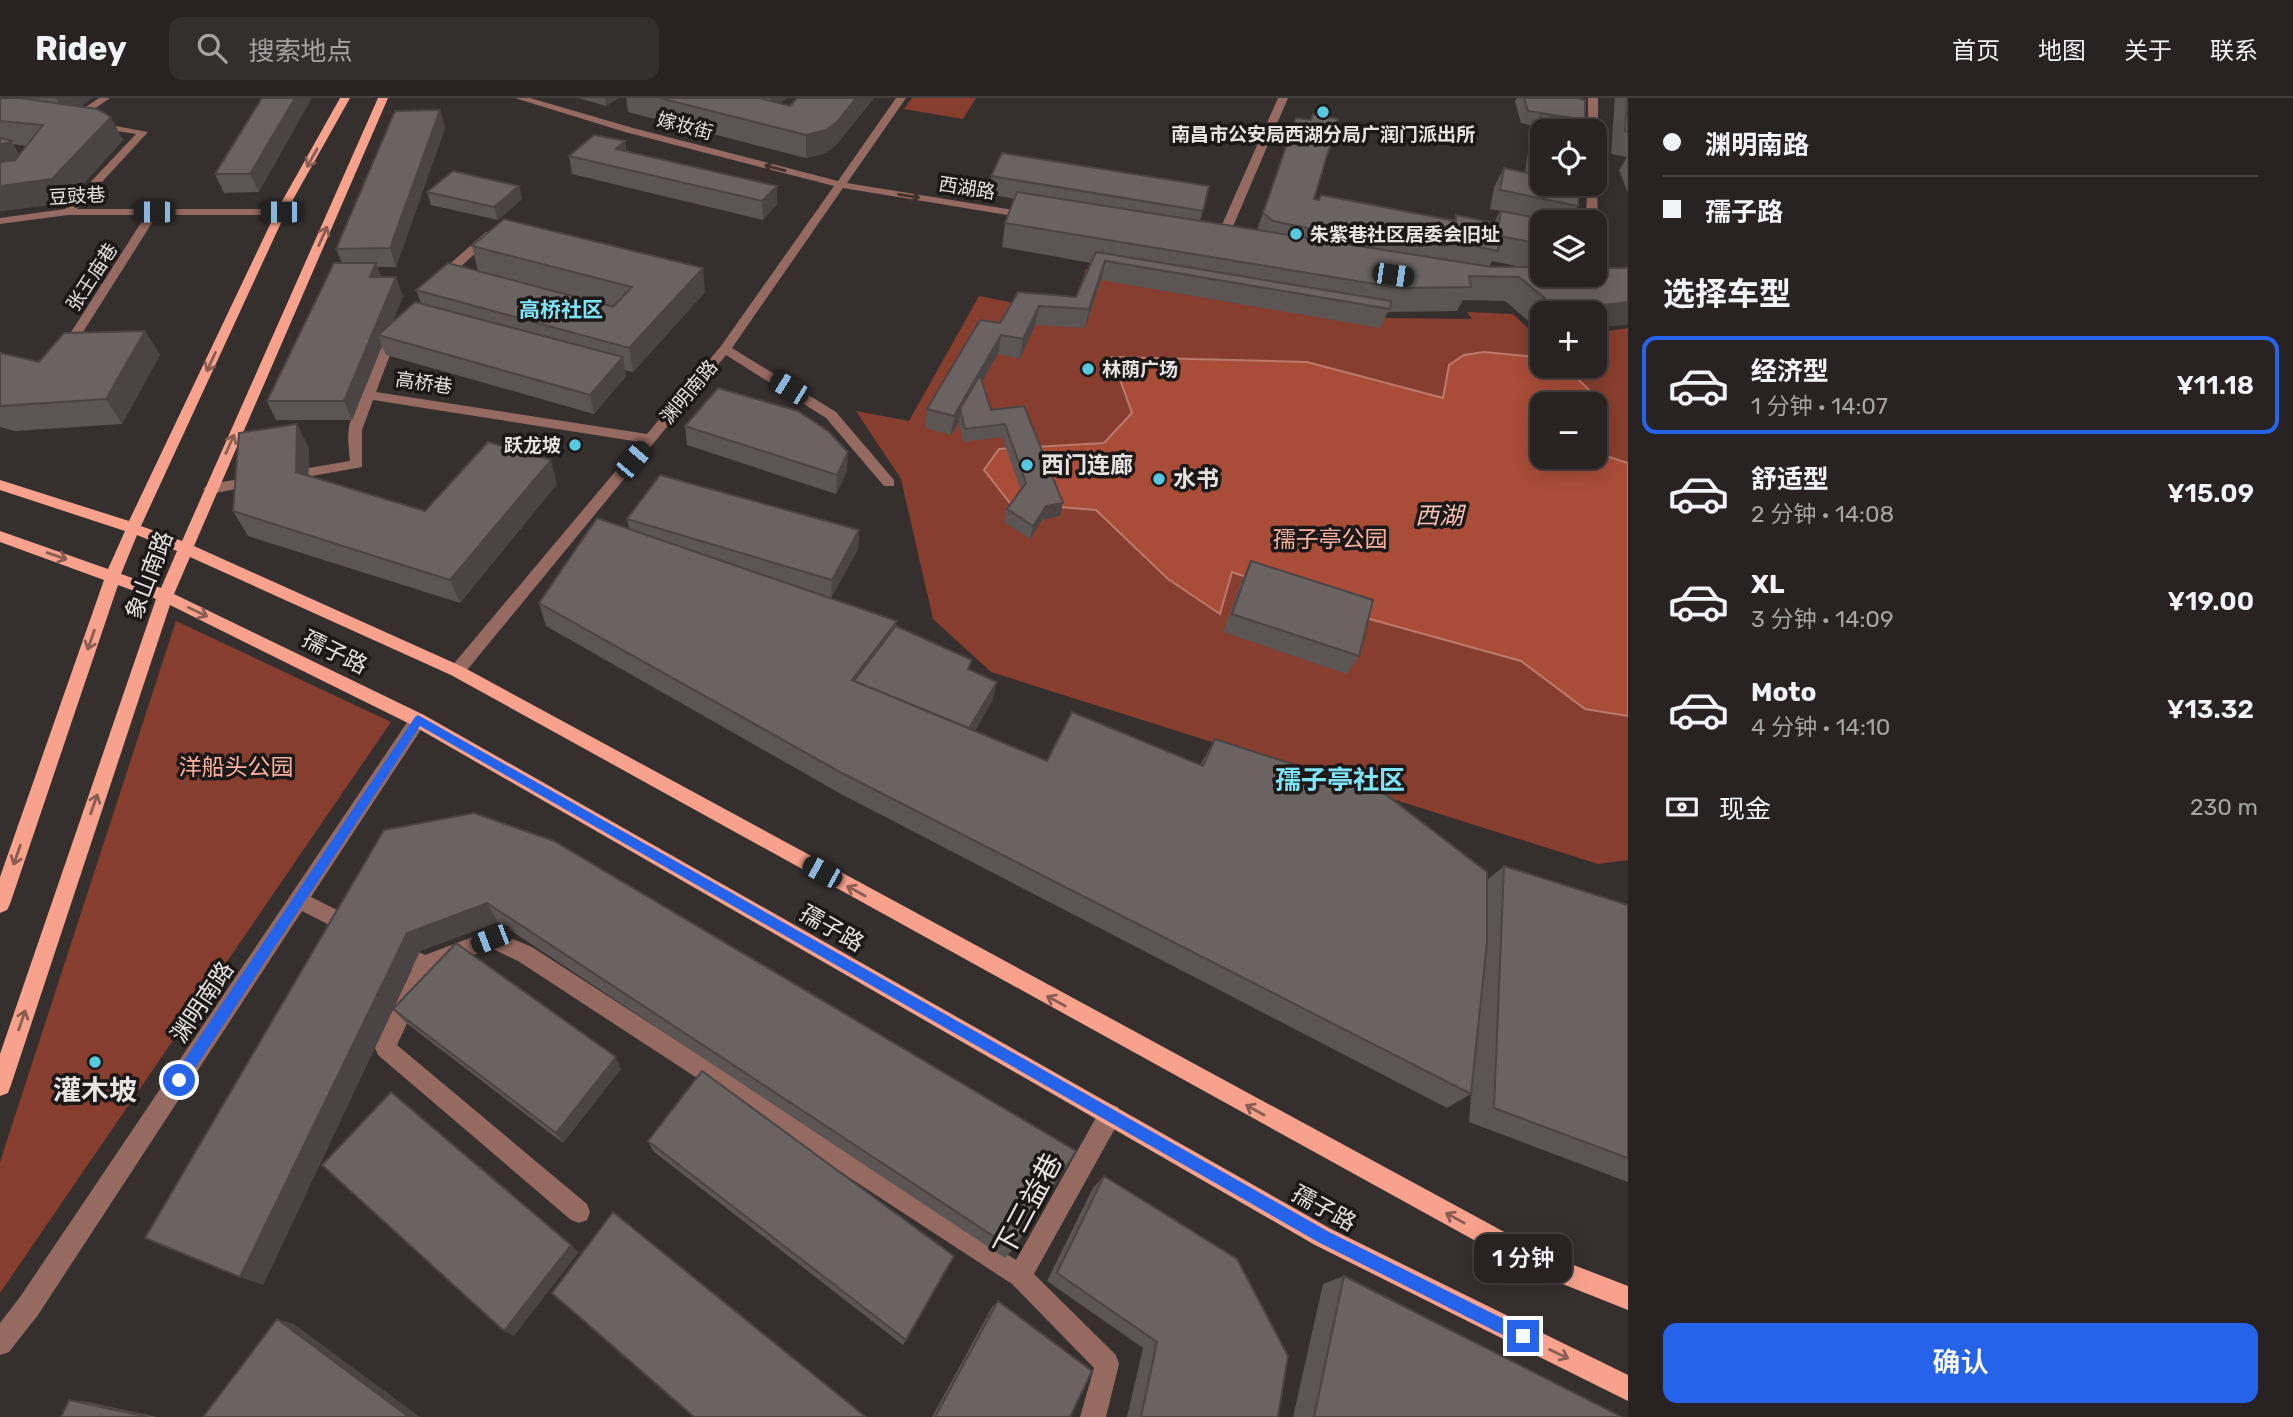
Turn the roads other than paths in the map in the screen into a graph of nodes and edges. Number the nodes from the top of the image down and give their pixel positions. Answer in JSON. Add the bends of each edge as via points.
{"nodes":[{"id":1,"x":105,"y":98,"type":"edge"},
{"id":2,"x":345,"y":98,"type":"edge"},
{"id":3,"x":383,"y":98,"type":"edge"},
{"id":4,"x":520,"y":98,"type":"edge"},
{"id":5,"x":901,"y":98,"type":"edge"},
{"id":6,"x":1283,"y":98,"type":"edge"},
{"id":7,"x":1593,"y":98,"type":"edge"},
{"id":8,"x":1593,"y":119,"type":"edge"},
{"id":9,"x":59,"y":120,"type":"edge"},
{"id":10,"x":71,"y":121,"type":"junction"},
{"id":11,"x":842,"y":185,"type":"junction"},
{"id":12,"x":68,"y":212,"type":"junction"},
{"id":13,"x":154,"y":212,"type":"junction"},
{"id":14,"x":281,"y":212,"type":"junction"},
{"id":15,"x":1044,"y":217,"type":"edge"},
{"id":16,"x":0,"y":221,"type":"edge"},
{"id":17,"x":490,"y":234,"type":"edge"},
{"id":18,"x":1205,"y":243,"type":"edge"},
{"id":19,"x":427,"y":294,"type":"edge"},
{"id":20,"x":403,"y":326,"type":"edge"},
{"id":21,"x":725,"y":349,"type":"junction"},
{"id":22,"x":59,"y":360,"type":"edge"},
{"id":23,"x":368,"y":395,"type":"junction"},
{"id":24,"x":650,"y":439,"type":"junction"},
{"id":25,"x":889,"y":483,"type":"dead end"},
{"id":26,"x":0,"y":485,"type":"edge"},
{"id":27,"x":210,"y":489,"type":"junction"},
{"id":28,"x":132,"y":528,"type":"junction"},
{"id":29,"x":0,"y":536,"type":"edge"},
{"id":30,"x":184,"y":548,"type":"junction"},
{"id":31,"x":113,"y":576,"type":"junction"},
{"id":32,"x":165,"y":596,"type":"junction"},
{"id":33,"x":457,"y":671,"type":"junction"},
{"id":34,"x":418,"y":720,"type":"junction"},
{"id":35,"x":299,"y":900,"type":"junction"},
{"id":36,"x":0,"y":904,"type":"edge"},
{"id":37,"x":424,"y":965,"type":"junction"},
{"id":38,"x":0,"y":1085,"type":"edge"},
{"id":39,"x":1110,"y":1115,"type":"junction"},
{"id":40,"x":579,"y":1212,"type":"dead end"},
{"id":41,"x":1020,"y":1276,"type":"junction"},
{"id":42,"x":1628,"y":1298,"type":"edge"},
{"id":43,"x":0,"y":1343,"type":"edge"},
{"id":44,"x":1628,"y":1388,"type":"edge"},
{"id":45,"x":1093,"y":1417,"type":"edge"}],
"edges":[{"from":1,"to":10,"type":"street"},
{"from":2,"to":14,"type":"main road","name":"象山南路","one_way":true},
{"from":27,"to":3,"type":"main road","name":"象山南路","one_way":true},
{"from":11,"to":4,"type":"street","name":"嫁妆街","one_way":true},
{"from":5,"to":11,"type":"street","name":"渊明南路"},
{"from":6,"to":18,"type":"street","via":[[1225,246]]},
{"from":7,"to":8,"type":"street"},
{"from":9,"to":10,"type":"street"},
{"from":10,"to":12,"type":"street","via":[[143,132]]},
{"from":11,"to":15,"type":"street","name":"西湖路","one_way":true},
{"from":11,"to":21,"type":"street","name":"渊明南路"},
{"from":12,"to":13,"type":"street","name":"豆豉巷"},
{"from":12,"to":16,"type":"street","name":"豆豉巷"},
{"from":13,"to":14,"type":"street","name":"豆豉巷"},
{"from":13,"to":22,"type":"street","name":"张王庙巷"},
{"from":14,"to":28,"type":"main road","name":"象山南路","one_way":true},
{"from":17,"to":19,"type":"street"},
{"from":20,"to":23,"type":"street","via":[[387,347]]},
{"from":21,"to":24,"type":"street","name":"渊明南路"},
{"from":21,"to":25,"type":"street","via":[[831,415]]},
{"from":23,"to":24,"type":"street","name":"高桥巷"},
{"from":23,"to":27,"type":"street","name":"高桥巷","via":[[355,430],[357,464]]},
{"from":24,"to":33,"type":"street","name":"渊明南路"},
{"from":26,"to":28,"type":"main road","name":"孺子路"},
{"from":27,"to":30,"type":"main road","name":"象山南路"},
{"from":28,"to":30,"type":"main road","name":"孺子路"},
{"from":28,"to":31,"type":"main road","name":"象山南路"},
{"from":29,"to":31,"type":"main road","name":"孺子路","one_way":true},
{"from":30,"to":32,"type":"main road","name":"象山南路"},
{"from":30,"to":33,"type":"main road","name":"孺子路"},
{"from":31,"to":32,"type":"main road","name":"孺子路"},
{"from":31,"to":36,"type":"main road","name":"象山南路","one_way":true},
{"from":32,"to":34,"type":"main road","name":"孺子路","one_way":true},
{"from":38,"to":32,"type":"main road","name":"象山南路","one_way":true},
{"from":42,"to":33,"type":"main road","name":"孺子路","one_way":true,"via":[[1538,1263]]},
{"from":34,"to":35,"type":"street","name":"渊明南路"},
{"from":34,"to":39,"type":"main road","name":"孺子路"},
{"from":35,"to":37,"type":"street"},
{"from":35,"to":43,"type":"street","name":"渊明南路"},
{"from":37,"to":40,"type":"street","via":[[386,1048]]},
{"from":37,"to":41,"type":"street","via":[[491,939],[525,954]]},
{"from":39,"to":41,"type":"street","name":"下三益巷"},
{"from":39,"to":44,"type":"main road","name":"孺子路","one_way":true,"via":[[1323,1237]]},
{"from":41,"to":45,"type":"street","name":"下三益巷","via":[[1107,1364]]}]}
